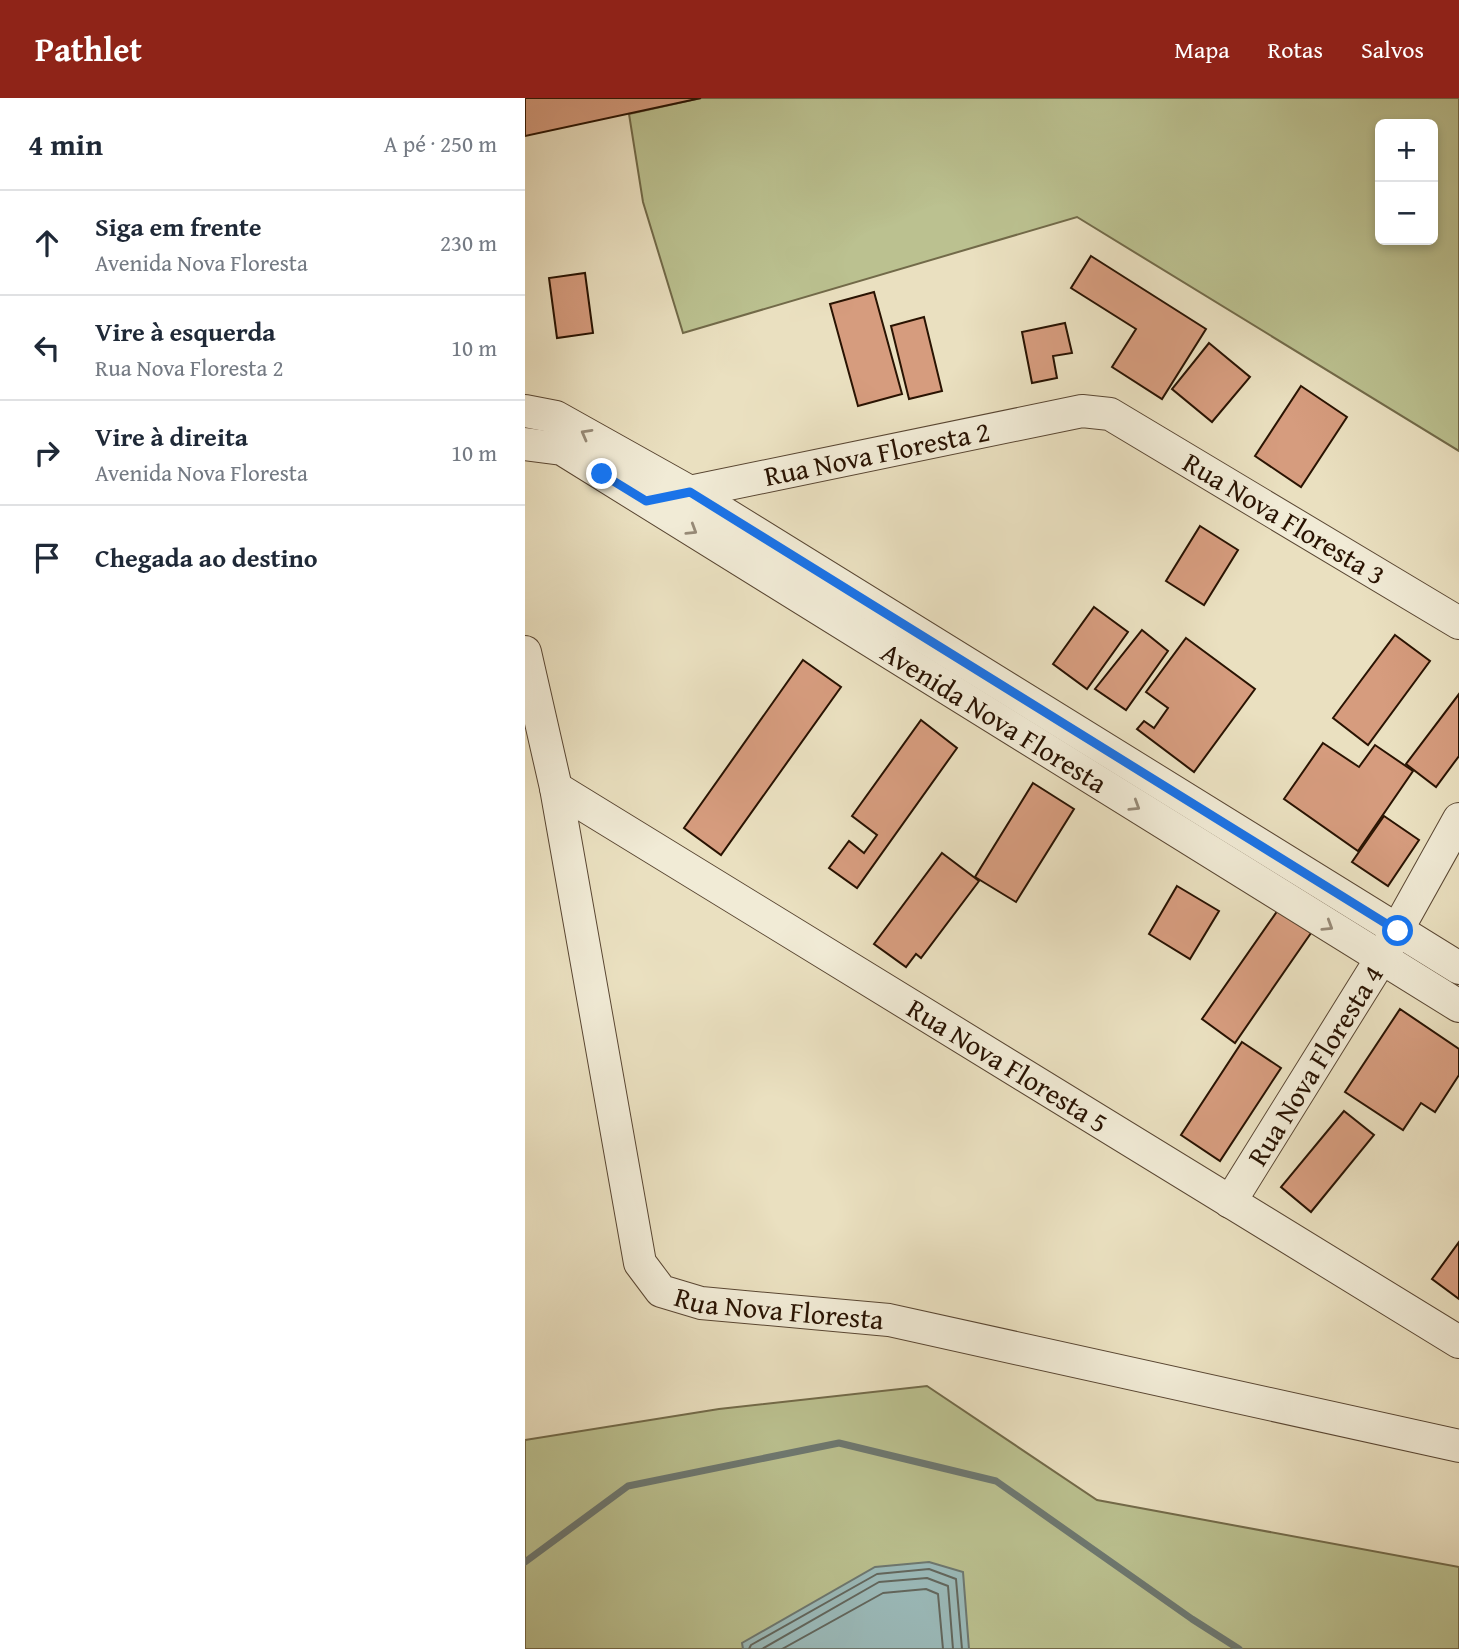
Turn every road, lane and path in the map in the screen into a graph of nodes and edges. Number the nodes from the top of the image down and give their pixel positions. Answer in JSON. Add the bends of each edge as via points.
{"nodes":[{"id":1,"x":525,"y":411,"type":"edge"},
{"id":2,"x":1109,"y":414,"type":"joint"},
{"id":3,"x":525,"y":444,"type":"edge"},
{"id":4,"x":690,"y":492,"type":"junction"},
{"id":5,"x":646,"y":501,"type":"junction"},
{"id":6,"x":1459,"y":623,"type":"edge"},
{"id":7,"x":525,"y":652,"type":"edge"},
{"id":8,"x":556,"y":788,"type":"junction"},
{"id":9,"x":1459,"y":819,"type":"edge"},
{"id":10,"x":1398,"y":931,"type":"junction"},
{"id":11,"x":1381,"y":959,"type":"junction"},
{"id":12,"x":1459,"y":968,"type":"edge"},
{"id":13,"x":1459,"y":1006,"type":"edge"},
{"id":14,"x":1230,"y":1202,"type":"junction"},
{"id":15,"x":1459,"y":1342,"type":"edge"},
{"id":16,"x":1459,"y":1446,"type":"edge"}],
"edges":[{"from":4,"to":1,"type":"street","name":"Avenida Nova Floresta","one_way":true,"via":[[556,416]]},
{"from":2,"to":4,"type":"street","name":"Rua Nova Floresta 2","via":[[1082,411]]},
{"from":2,"to":6,"type":"street","name":"Rua Nova Floresta 3"},
{"from":3,"to":5,"type":"street","name":"Avenida Nova Floresta","via":[[562,449]]},
{"from":4,"to":5,"type":"street","name":"Rua Nova Floresta 2"},
{"from":4,"to":10,"type":"street","name":"Avenida Nova Floresta"},
{"from":5,"to":11,"type":"street","name":"Avenida Nova Floresta","one_way":true},
{"from":7,"to":8,"type":"street","name":"Rua Nova Floresta"},
{"from":8,"to":14,"type":"street","name":"Rua Nova Floresta 5"},
{"from":8,"to":16,"type":"street","name":"Rua Nova Floresta","via":[[640,1263],[661,1291],[701,1303],[889,1320]]},
{"from":9,"to":10,"type":"street","name":"Rua Nova Floresta 4"},
{"from":10,"to":11,"type":"street","name":"Rua Nova Floresta 4"},
{"from":10,"to":12,"type":"street","name":"Avenida Nova Floresta"},
{"from":11,"to":13,"type":"street","name":"Avenida Nova Floresta"},
{"from":11,"to":14,"type":"street","name":"Rua Nova Floresta 4"},
{"from":14,"to":15,"type":"street","name":"Rua Nova Floresta 5"}]}
